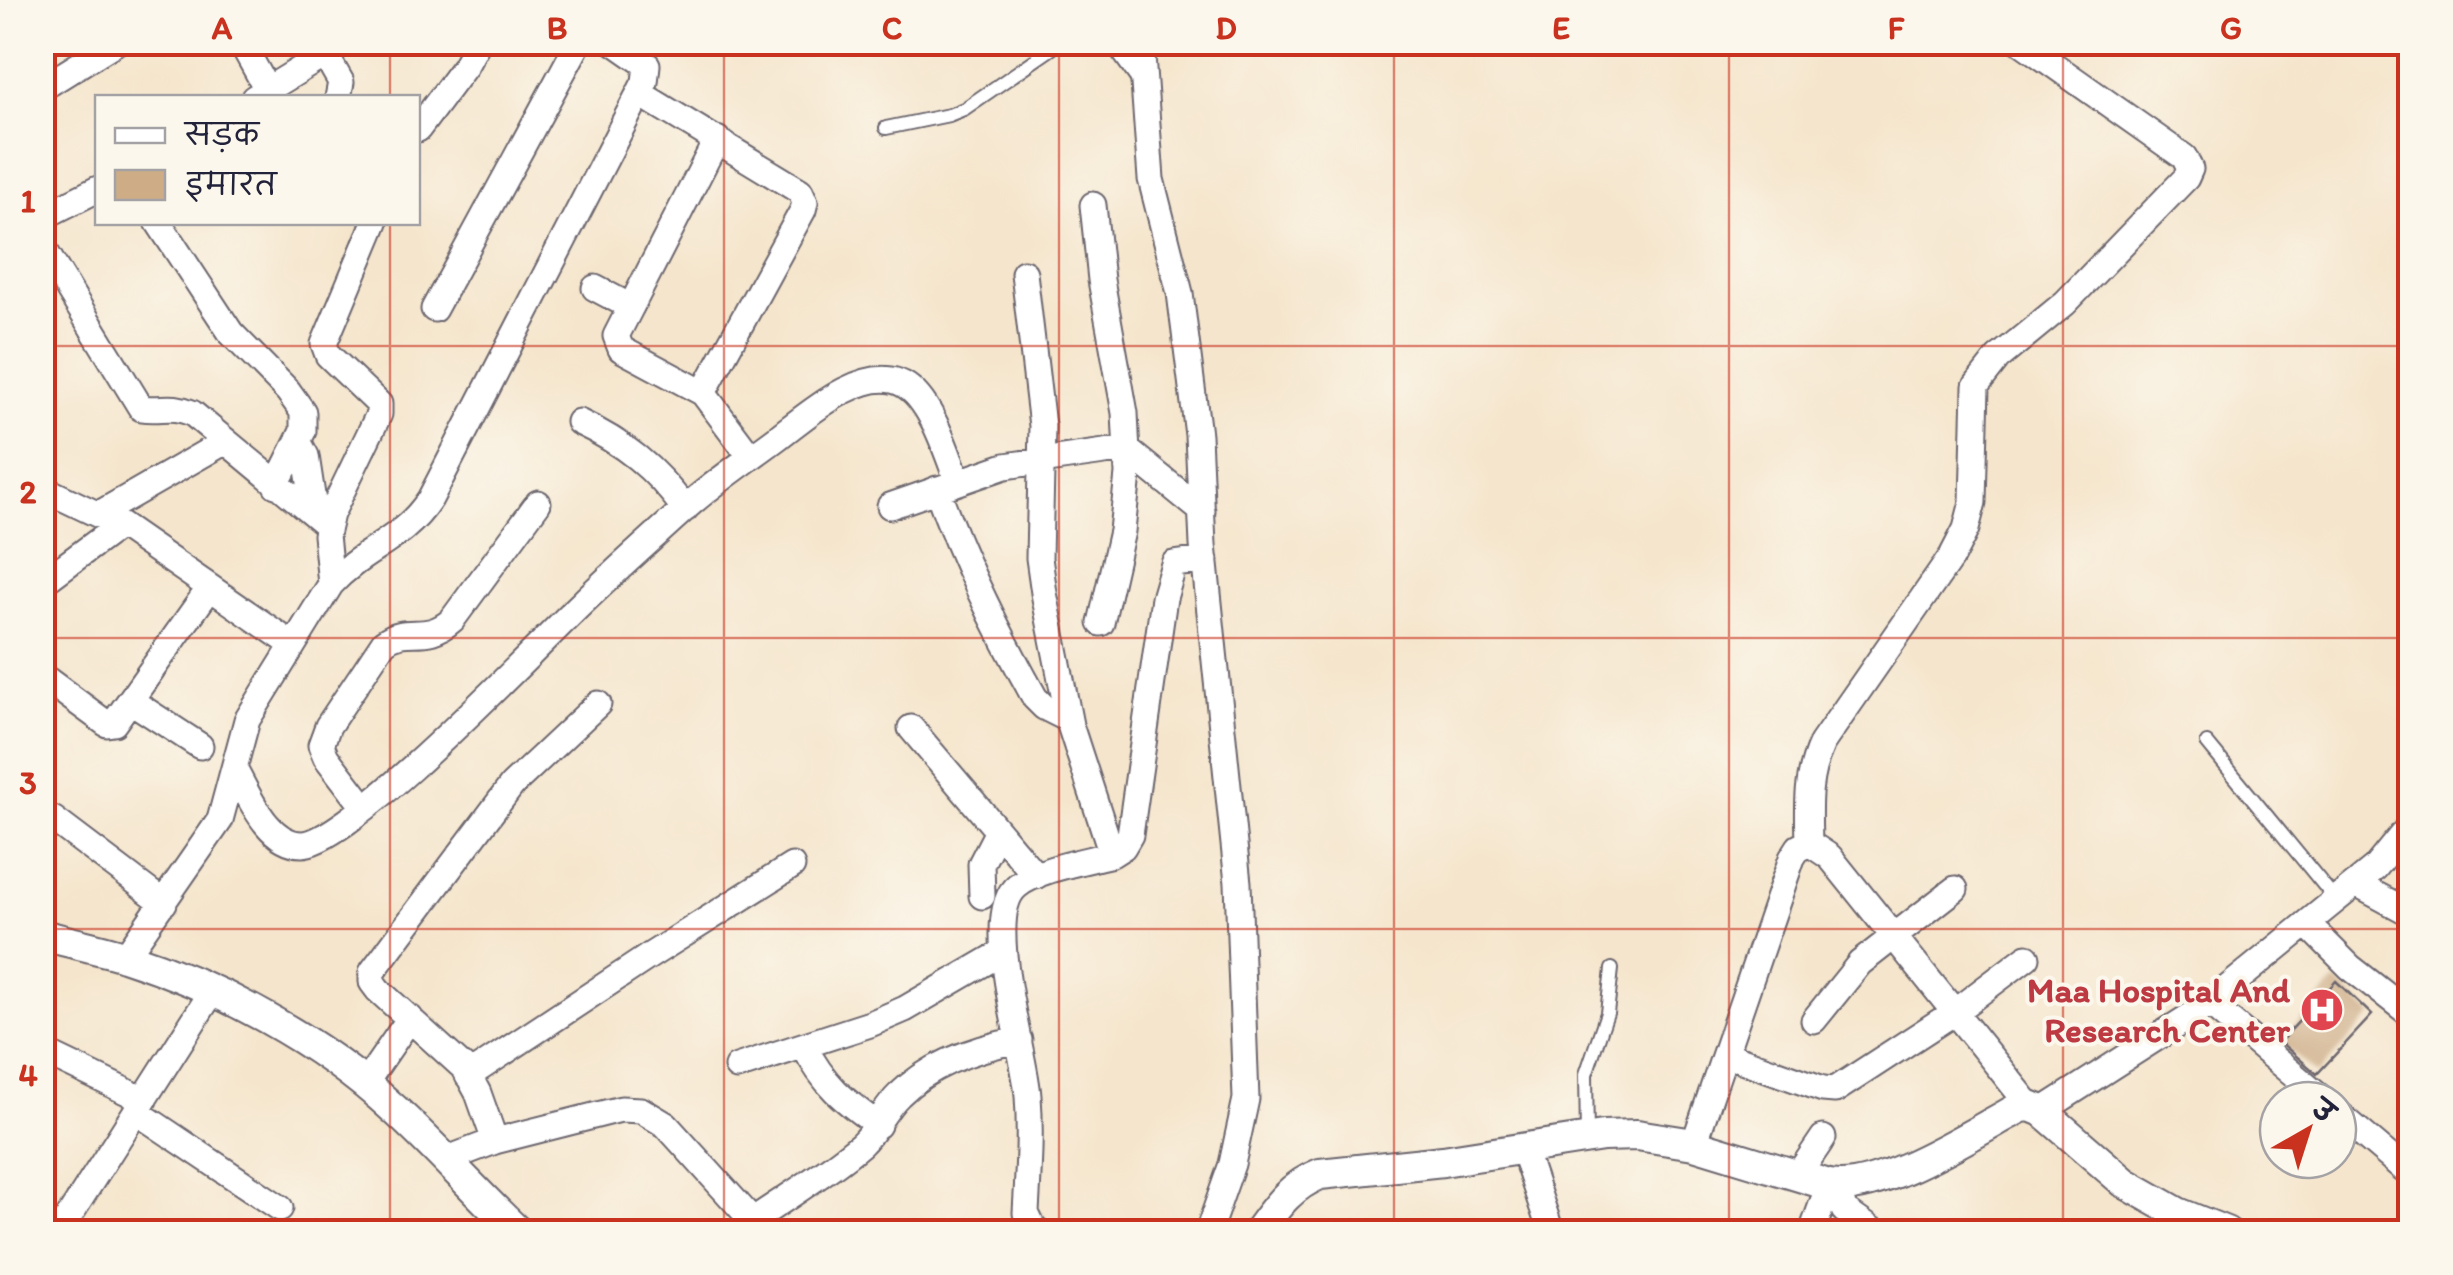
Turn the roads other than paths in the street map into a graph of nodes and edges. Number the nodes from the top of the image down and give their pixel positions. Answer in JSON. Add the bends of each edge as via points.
{"nodes":[{"id":1,"x":116,"y":42,"type":"edge"},
{"id":2,"x":241,"y":42,"type":"edge"},
{"id":3,"x":478,"y":42,"type":"edge"},
{"id":4,"x":579,"y":42,"type":"edge"},
{"id":5,"x":614,"y":42,"type":"edge"},
{"id":6,"x":1061,"y":42,"type":"edge"},
{"id":7,"x":1110,"y":42,"type":"edge"},
{"id":8,"x":1141,"y":42,"type":"edge"},
{"id":9,"x":2020,"y":42,"type":"edge"},
{"id":10,"x":335,"y":48,"type":"edge"},
{"id":11,"x":42,"y":88,"type":"edge"},
{"id":12,"x":1144,"y":90,"type":"junction"},
{"id":13,"x":261,"y":93,"type":"edge"},
{"id":14,"x":639,"y":94,"type":"junction"},
{"id":15,"x":339,"y":95,"type":"edge"},
{"id":16,"x":420,"y":126,"type":"edge"},
{"id":17,"x":886,"y":128,"type":"dead end"},
{"id":18,"x":717,"y":140,"type":"junction"},
{"id":19,"x":95,"y":191,"type":"edge"},
{"id":20,"x":1094,"y":205,"type":"dead end"},
{"id":21,"x":42,"y":217,"type":"edge"},
{"id":22,"x":160,"y":225,"type":"edge"},
{"id":23,"x":374,"y":225,"type":"edge"},
{"id":24,"x":42,"y":246,"type":"edge"},
{"id":25,"x":1024,"y":273,"type":"dead end"},
{"id":26,"x":595,"y":288,"type":"dead end"},
{"id":27,"x":631,"y":308,"type":"junction"},
{"id":28,"x":434,"y":310,"type":"dead end"},
{"id":29,"x":703,"y":393,"type":"junction"},
{"id":30,"x":579,"y":422,"type":"dead end"},
{"id":31,"x":226,"y":441,"type":"junction"},
{"id":32,"x":298,"y":441,"type":"junction"},
{"id":33,"x":1126,"y":449,"type":"junction"},
{"id":34,"x":751,"y":457,"type":"junction"},
{"id":35,"x":1042,"y":458,"type":"junction"},
{"id":36,"x":276,"y":485,"type":"junction"},
{"id":37,"x":948,"y":485,"type":"junction"},
{"id":38,"x":42,"y":488,"type":"edge"},
{"id":39,"x":538,"y":502,"type":"dead end"},
{"id":40,"x":890,"y":506,"type":"dead end"},
{"id":41,"x":684,"y":508,"type":"junction"},
{"id":42,"x":1202,"y":511,"type":"junction"},
{"id":43,"x":109,"y":520,"type":"junction"},
{"id":44,"x":323,"y":525,"type":"junction"},
{"id":45,"x":1205,"y":560,"type":"junction"},
{"id":46,"x":339,"y":575,"type":"junction"},
{"id":47,"x":42,"y":584,"type":"edge"},
{"id":48,"x":209,"y":589,"type":"junction"},
{"id":49,"x":1102,"y":624,"type":"dead end"},
{"id":50,"x":293,"y":645,"type":"junction"},
{"id":51,"x":42,"y":676,"type":"edge"},
{"id":52,"x":131,"y":701,"type":"junction"},
{"id":53,"x":598,"y":704,"type":"dead end"},
{"id":54,"x":1068,"y":720,"type":"junction"},
{"id":55,"x":911,"y":728,"type":"dead end"},
{"id":56,"x":2207,"y":743,"type":"dead end"},
{"id":57,"x":200,"y":746,"type":"dead end"},
{"id":58,"x":234,"y":769,"type":"junction"},
{"id":59,"x":365,"y":808,"type":"junction"},
{"id":60,"x":53,"y":819,"type":"dead end"},
{"id":61,"x":2410,"y":826,"type":"edge"},
{"id":62,"x":998,"y":830,"type":"junction"},
{"id":63,"x":1809,"y":843,"type":"junction"},
{"id":64,"x":1112,"y":854,"type":"junction"},
{"id":65,"x":792,"y":866,"type":"dead end"},
{"id":66,"x":1036,"y":876,"type":"junction"},
{"id":67,"x":1956,"y":889,"type":"dead end"},
{"id":68,"x":2346,"y":892,"type":"junction"},
{"id":69,"x":982,"y":896,"type":"dead end"},
{"id":70,"x":164,"y":902,"type":"junction"},
{"id":71,"x":2410,"y":913,"type":"edge"},
{"id":72,"x":2306,"y":924,"type":"junction"},
{"id":73,"x":42,"y":935,"type":"edge"},
{"id":74,"x":1894,"y":936,"type":"junction"},
{"id":75,"x":1003,"y":952,"type":"junction"},
{"id":76,"x":125,"y":957,"type":"junction"},
{"id":77,"x":2027,"y":958,"type":"dead end"},
{"id":78,"x":1612,"y":969,"type":"dead end"},
{"id":79,"x":212,"y":992,"type":"junction"},
{"id":80,"x":2209,"y":1003,"type":"junction"},
{"id":81,"x":1953,"y":1013,"type":"junction"},
{"id":82,"x":2410,"y":1014,"type":"edge"},
{"id":83,"x":410,"y":1018,"type":"junction"},
{"id":84,"x":1814,"y":1020,"type":"dead end"},
{"id":85,"x":1018,"y":1040,"type":"junction"},
{"id":86,"x":804,"y":1046,"type":"junction"},
{"id":87,"x":42,"y":1050,"type":"edge"},
{"id":88,"x":1725,"y":1054,"type":"junction"},
{"id":89,"x":737,"y":1067,"type":"dead end"},
{"id":90,"x":468,"y":1076,"type":"junction"},
{"id":91,"x":2299,"y":1080,"type":"edge"},
{"id":92,"x":364,"y":1085,"type":"junction"},
{"id":93,"x":140,"y":1106,"type":"junction"},
{"id":94,"x":2036,"y":1108,"type":"junction"},
{"id":95,"x":878,"y":1125,"type":"junction"},
{"id":96,"x":2358,"y":1129,"type":"edge"},
{"id":97,"x":1823,"y":1138,"type":"dead end"},
{"id":98,"x":1587,"y":1139,"type":"junction"},
{"id":99,"x":495,"y":1141,"type":"junction"},
{"id":100,"x":1694,"y":1144,"type":"junction"},
{"id":101,"x":1523,"y":1149,"type":"junction"},
{"id":102,"x":445,"y":1160,"type":"junction"},
{"id":103,"x":2404,"y":1169,"type":"dead end"},
{"id":104,"x":1798,"y":1175,"type":"junction"},
{"id":105,"x":1834,"y":1186,"type":"junction"},
{"id":106,"x":280,"y":1208,"type":"dead end"},
{"id":107,"x":758,"y":1227,"type":"edge"},
{"id":108,"x":59,"y":1232,"type":"edge"},
{"id":109,"x":518,"y":1232,"type":"edge"},
{"id":110,"x":1038,"y":1232,"type":"edge"},
{"id":111,"x":1208,"y":1232,"type":"edge"},
{"id":112,"x":1258,"y":1232,"type":"edge"},
{"id":113,"x":1552,"y":1232,"type":"edge"},
{"id":114,"x":1812,"y":1232,"type":"edge"},
{"id":115,"x":1874,"y":1232,"type":"edge"},
{"id":116,"x":2226,"y":1232,"type":"edge"}],
"edges":[{"from":1,"to":11,"type":"street"},
{"from":2,"to":13,"type":"street"},
{"from":3,"to":16,"type":"street"},
{"from":4,"to":28,"type":"street"},
{"from":5,"to":14,"type":"street","via":[[647,65]]},
{"from":6,"to":17,"type":"lane","via":[[964,109]]},
{"from":7,"to":12,"type":"lane"},
{"from":8,"to":12,"type":"street"},
{"from":9,"to":63,"type":"street","via":[[2184,157],[2190,170],[2107,262],[1998,358],[1976,386],[1973,502],[1966,529],[1822,743],[1808,779]]},
{"from":10,"to":13,"type":"street"},
{"from":10,"to":15,"type":"street"},
{"from":12,"to":42,"type":"street","via":[[1151,179],[1180,293]]},
{"from":14,"to":18,"type":"street"},
{"from":14,"to":46,"type":"street","via":[[430,499],[416,521]]},
{"from":18,"to":27,"type":"street"},
{"from":18,"to":29,"type":"street","via":[[800,191],[805,202]]},
{"from":19,"to":21,"type":"street"},
{"from":20,"to":33,"type":"street"},
{"from":22,"to":32,"type":"street","via":[[230,333],[303,412]]},
{"from":23,"to":44,"type":"street","via":[[324,344],[328,356],[380,404],[379,414]]},
{"from":24,"to":31,"type":"street","via":[[141,408],[174,405]]},
{"from":25,"to":35,"type":"street"},
{"from":26,"to":27,"type":"street"},
{"from":27,"to":29,"type":"street","via":[[616,336],[621,349]]},
{"from":29,"to":34,"type":"street"},
{"from":30,"to":41,"type":"street","via":[[639,456]]},
{"from":31,"to":36,"type":"street"},
{"from":31,"to":43,"type":"street"},
{"from":32,"to":36,"type":"street"},
{"from":32,"to":44,"type":"street"},
{"from":33,"to":35,"type":"street"},
{"from":33,"to":42,"type":"street"},
{"from":33,"to":49,"type":"street","via":[[1122,531]]},
{"from":34,"to":37,"type":"street","via":[[818,406],[882,379],[902,383],[936,425]]},
{"from":34,"to":41,"type":"street"},
{"from":35,"to":37,"type":"street"},
{"from":35,"to":54,"type":"street","via":[[1039,558]]},
{"from":36,"to":44,"type":"street"},
{"from":37,"to":40,"type":"street"},
{"from":37,"to":54,"type":"street","via":[[955,540],[1018,667],[1044,707]]},
{"from":38,"to":43,"type":"street"},
{"from":39,"to":59,"type":"street","via":[[452,620],[440,631],[393,635],[384,642],[328,726],[321,745],[326,758]]},
{"from":41,"to":59,"type":"street"},
{"from":42,"to":45,"type":"street"},
{"from":43,"to":47,"type":"street"},
{"from":43,"to":48,"type":"street"},
{"from":44,"to":46,"type":"street"},
{"from":45,"to":64,"type":"street","via":[[1174,564],[1130,835]]},
{"from":45,"to":111,"type":"street","via":[[1238,883],[1246,1099]]},
{"from":46,"to":50,"type":"street"},
{"from":48,"to":50,"type":"street"},
{"from":48,"to":52,"type":"street"},
{"from":50,"to":58,"type":"street","via":[[247,720]]},
{"from":51,"to":52,"type":"street","via":[[107,724]]},
{"from":52,"to":57,"type":"street"},
{"from":53,"to":83,"type":"street","via":[[512,785],[378,961],[372,982]]},
{"from":54,"to":64,"type":"street"},
{"from":55,"to":62,"type":"street"},
{"from":56,"to":68,"type":"lane"},
{"from":58,"to":59,"type":"street","via":[[267,825],[285,840],[322,838]]},
{"from":58,"to":70,"type":"street","via":[[220,820]]},
{"from":60,"to":70,"type":"street"},
{"from":61,"to":68,"type":"street"},
{"from":62,"to":66,"type":"street"},
{"from":62,"to":69,"type":"street","via":[[981,864]]},
{"from":63,"to":74,"type":"street","via":[[1830,857]]},
{"from":63,"to":88,"type":"street","via":[[1792,858]]},
{"from":64,"to":66,"type":"street"},
{"from":65,"to":90,"type":"street"},
{"from":66,"to":75,"type":"street","via":[[1006,900]]},
{"from":67,"to":74,"type":"street"},
{"from":68,"to":71,"type":"street"},
{"from":68,"to":72,"type":"street"},
{"from":70,"to":76,"type":"street"},
{"from":72,"to":80,"type":"street"},
{"from":72,"to":82,"type":"street"},
{"from":73,"to":76,"type":"street"},
{"from":74,"to":81,"type":"street"},
{"from":74,"to":84,"type":"street","via":[[1860,964]]},
{"from":75,"to":85,"type":"street"},
{"from":75,"to":86,"type":"street","via":[[904,1008]]},
{"from":76,"to":79,"type":"street"},
{"from":77,"to":81,"type":"street"},
{"from":78,"to":98,"type":"lane","via":[[1607,1013],[1586,1074]]},
{"from":79,"to":92,"type":"street","via":[[286,1030]]},
{"from":79,"to":93,"type":"street"},
{"from":80,"to":91,"type":"street"},
{"from":80,"to":94,"type":"street"},
{"from":81,"to":88,"type":"street","via":[[1835,1090]]},
{"from":81,"to":94,"type":"street"},
{"from":83,"to":90,"type":"street"},
{"from":83,"to":92,"type":"street"},
{"from":85,"to":95,"type":"street","via":[[967,1053],[914,1083]]},
{"from":85,"to":110,"type":"street","via":[[1028,1094],[1026,1213]]},
{"from":86,"to":89,"type":"street"},
{"from":86,"to":95,"type":"street","via":[[834,1093]]},
{"from":87,"to":93,"type":"street"},
{"from":88,"to":100,"type":"street"},
{"from":90,"to":99,"type":"street"},
{"from":92,"to":102,"type":"street"},
{"from":93,"to":106,"type":"street"},
{"from":93,"to":108,"type":"street"},
{"from":94,"to":105,"type":"street","via":[[1876,1181]]},
{"from":94,"to":116,"type":"street","via":[[2125,1183]]},
{"from":95,"to":107,"type":"street"},
{"from":96,"to":103,"type":"street"},
{"from":97,"to":104,"type":"street"},
{"from":98,"to":100,"type":"street","via":[[1636,1136]]},
{"from":98,"to":101,"type":"street"},
{"from":99,"to":102,"type":"street"},
{"from":99,"to":107,"type":"street","via":[[621,1109],[641,1110],[666,1125]]},
{"from":100,"to":104,"type":"street"},
{"from":101,"to":112,"type":"street","via":[[1320,1174],[1287,1194]]},
{"from":101,"to":113,"type":"street"},
{"from":102,"to":109,"type":"street"},
{"from":104,"to":105,"type":"street"},
{"from":105,"to":114,"type":"street"},
{"from":105,"to":115,"type":"street","via":[[1844,1210]]}]}
